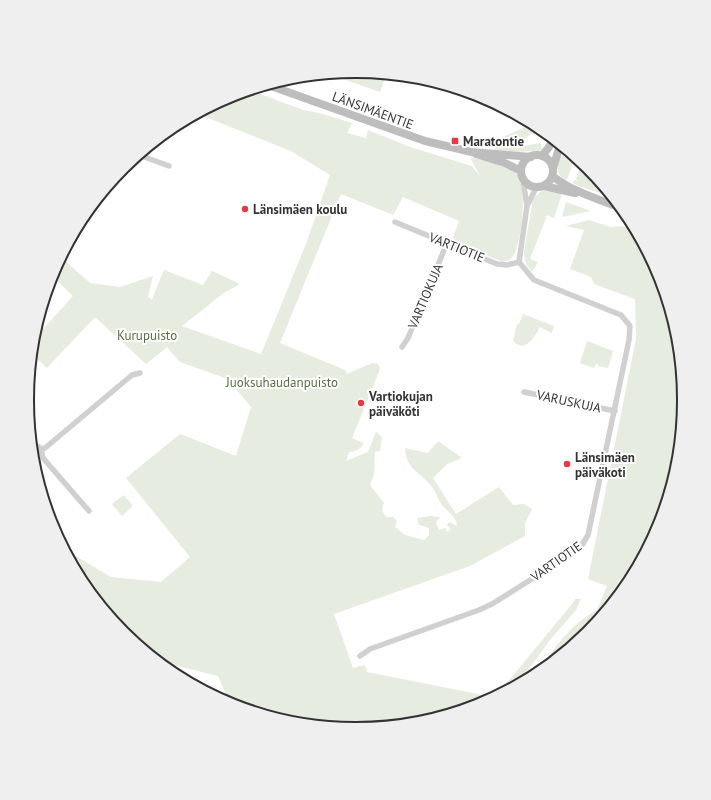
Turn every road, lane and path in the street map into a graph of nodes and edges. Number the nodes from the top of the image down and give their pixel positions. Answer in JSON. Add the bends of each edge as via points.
{"nodes":[{"id":1,"x":277,"y":88,"type":"edge"},
{"id":2,"x":551,"y":145,"type":"edge"},
{"id":3,"x":558,"y":151,"type":"edge"},
{"id":4,"x":472,"y":152,"type":"junction"},
{"id":5,"x":542,"y":156,"type":"junction"},
{"id":6,"x":145,"y":157,"type":"edge"},
{"id":7,"x":531,"y":157,"type":"junction"},
{"id":8,"x":169,"y":166,"type":"dead end"},
{"id":9,"x":521,"y":171,"type":"junction"},
{"id":10,"x":553,"y":172,"type":"junction"},
{"id":11,"x":523,"y":180,"type":"junction"},
{"id":12,"x":540,"y":187,"type":"junction"},
{"id":13,"x":579,"y":192,"type":"junction"},
{"id":14,"x":611,"y":204,"type":"edge"},
{"id":15,"x":527,"y":206,"type":"junction"},
{"id":16,"x":395,"y":222,"type":"dead end"},
{"id":17,"x":447,"y":243,"type":"junction"},
{"id":18,"x":519,"y":262,"type":"junction"},
{"id":19,"x":402,"y":347,"type":"dead end"},
{"id":20,"x":140,"y":373,"type":"dead end"},
{"id":21,"x":524,"y":392,"type":"dead end"},
{"id":22,"x":615,"y":411,"type":"junction"},
{"id":23,"x":38,"y":446,"type":"edge"},
{"id":24,"x":41,"y":449,"type":"junction"},
{"id":25,"x":89,"y":511,"type":"dead end"},
{"id":26,"x":360,"y":656,"type":"dead end"}],
"edges":[{"from":1,"to":4,"type":"main road","name":"LÄNSIMÄENTIE","via":[[424,141]]},
{"from":2,"to":5,"type":"main road"},
{"from":3,"to":10,"type":"main road"},
{"from":4,"to":7,"type":"main road","name":"LÄNSIMÄENTIE"},
{"from":4,"to":9,"type":"main road","name":"LÄNSIMÄENTIE"},
{"from":5,"to":7,"type":"main road"},
{"from":5,"to":10,"type":"main road","via":[[550,162]]},
{"from":6,"to":8,"type":"street"},
{"from":7,"to":9,"type":"main road","via":[[524,162]]},
{"from":9,"to":11,"type":"main road"},
{"from":10,"to":12,"type":"main road"},
{"from":10,"to":13,"type":"main road","via":[[564,184]]},
{"from":11,"to":12,"type":"main road","via":[[529,185]]},
{"from":11,"to":15,"type":"street"},
{"from":12,"to":13,"type":"main road"},
{"from":12,"to":15,"type":"street"},
{"from":13,"to":14,"type":"main road"},
{"from":15,"to":18,"type":"street"},
{"from":16,"to":17,"type":"street","name":"VARTIOTIE"},
{"from":17,"to":18,"type":"street","name":"VARTIOTIE","via":[[502,265]]},
{"from":17,"to":19,"type":"street","name":"VARTIOKUJA"},
{"from":18,"to":22,"type":"street","name":"VARTIOTIE","via":[[534,280],[621,315],[629,323],[631,330]]},
{"from":20,"to":24,"type":"street","via":[[132,375]]},
{"from":21,"to":22,"type":"street","name":"VARUSKUJA"},
{"from":22,"to":26,"type":"street","name":"VARTIOTIE","via":[[591,524],[582,545],[492,604],[370,649]]},
{"from":23,"to":24,"type":"street"},
{"from":24,"to":25,"type":"street","via":[[44,458]]}]}
